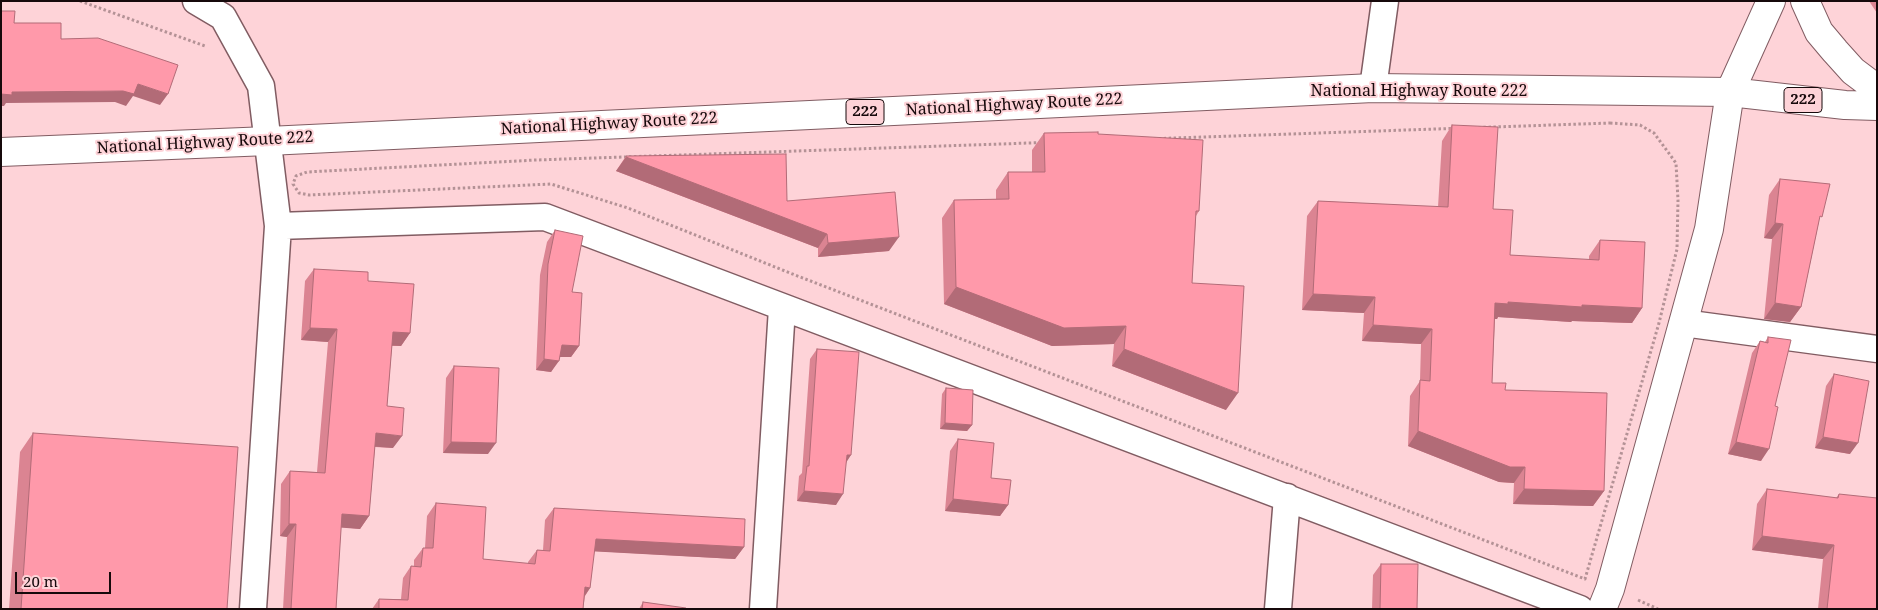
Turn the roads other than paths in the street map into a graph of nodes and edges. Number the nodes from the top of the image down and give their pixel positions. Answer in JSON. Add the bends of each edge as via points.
{"nodes":[{"id":1,"x":196,"y":1,"type":"edge"},
{"id":2,"x":1385,"y":1,"type":"edge"},
{"id":3,"x":1771,"y":1,"type":"edge"},
{"id":4,"x":1805,"y":1,"type":"edge"},
{"id":5,"x":1373,"y":88,"type":"junction"},
{"id":6,"x":1877,"y":89,"type":"edge"},
{"id":7,"x":1730,"y":92,"type":"junction"},
{"id":8,"x":1877,"y":106,"type":"edge"},
{"id":9,"x":268,"y":141,"type":"junction"},
{"id":10,"x":1,"y":152,"type":"edge"},
{"id":11,"x":278,"y":226,"type":"junction"},
{"id":12,"x":782,"y":308,"type":"junction"},
{"id":13,"x":1683,"y":323,"type":"junction"},
{"id":14,"x":1877,"y":349,"type":"edge"},
{"id":15,"x":1287,"y":497,"type":"junction"},
{"id":16,"x":253,"y":609,"type":"edge"},
{"id":17,"x":763,"y":609,"type":"edge"},
{"id":18,"x":1278,"y":609,"type":"edge"},
{"id":19,"x":1580,"y":609,"type":"edge"},
{"id":20,"x":1602,"y":609,"type":"edge"}],
"edges":[{"from":1,"to":9,"type":"street","via":[[223,18],[261,86]]},
{"from":2,"to":5,"type":"street"},
{"from":3,"to":7,"type":"main road"},
{"from":4,"to":6,"type":"main road","via":[[1819,32],[1854,71]]},
{"from":5,"to":7,"type":"main road","name":"National Highway Route 222","number":"222"},
{"from":5,"to":9,"type":"main road","name":"National Highway Route 222","number":"222"},
{"from":7,"to":8,"type":"main road","name":"National Highway Route 222","number":"222"},
{"from":7,"to":13,"type":"main road","via":[[1710,229]]},
{"from":9,"to":10,"type":"main road","name":"National Highway Route 222","number":"222"},
{"from":9,"to":11,"type":"street"},
{"from":11,"to":12,"type":"street","via":[[545,216]]},
{"from":11,"to":16,"type":"street"},
{"from":12,"to":15,"type":"street"},
{"from":12,"to":17,"type":"street"},
{"from":13,"to":14,"type":"street"},
{"from":13,"to":20,"type":"main road"},
{"from":15,"to":18,"type":"street"},
{"from":15,"to":19,"type":"street"}]}
